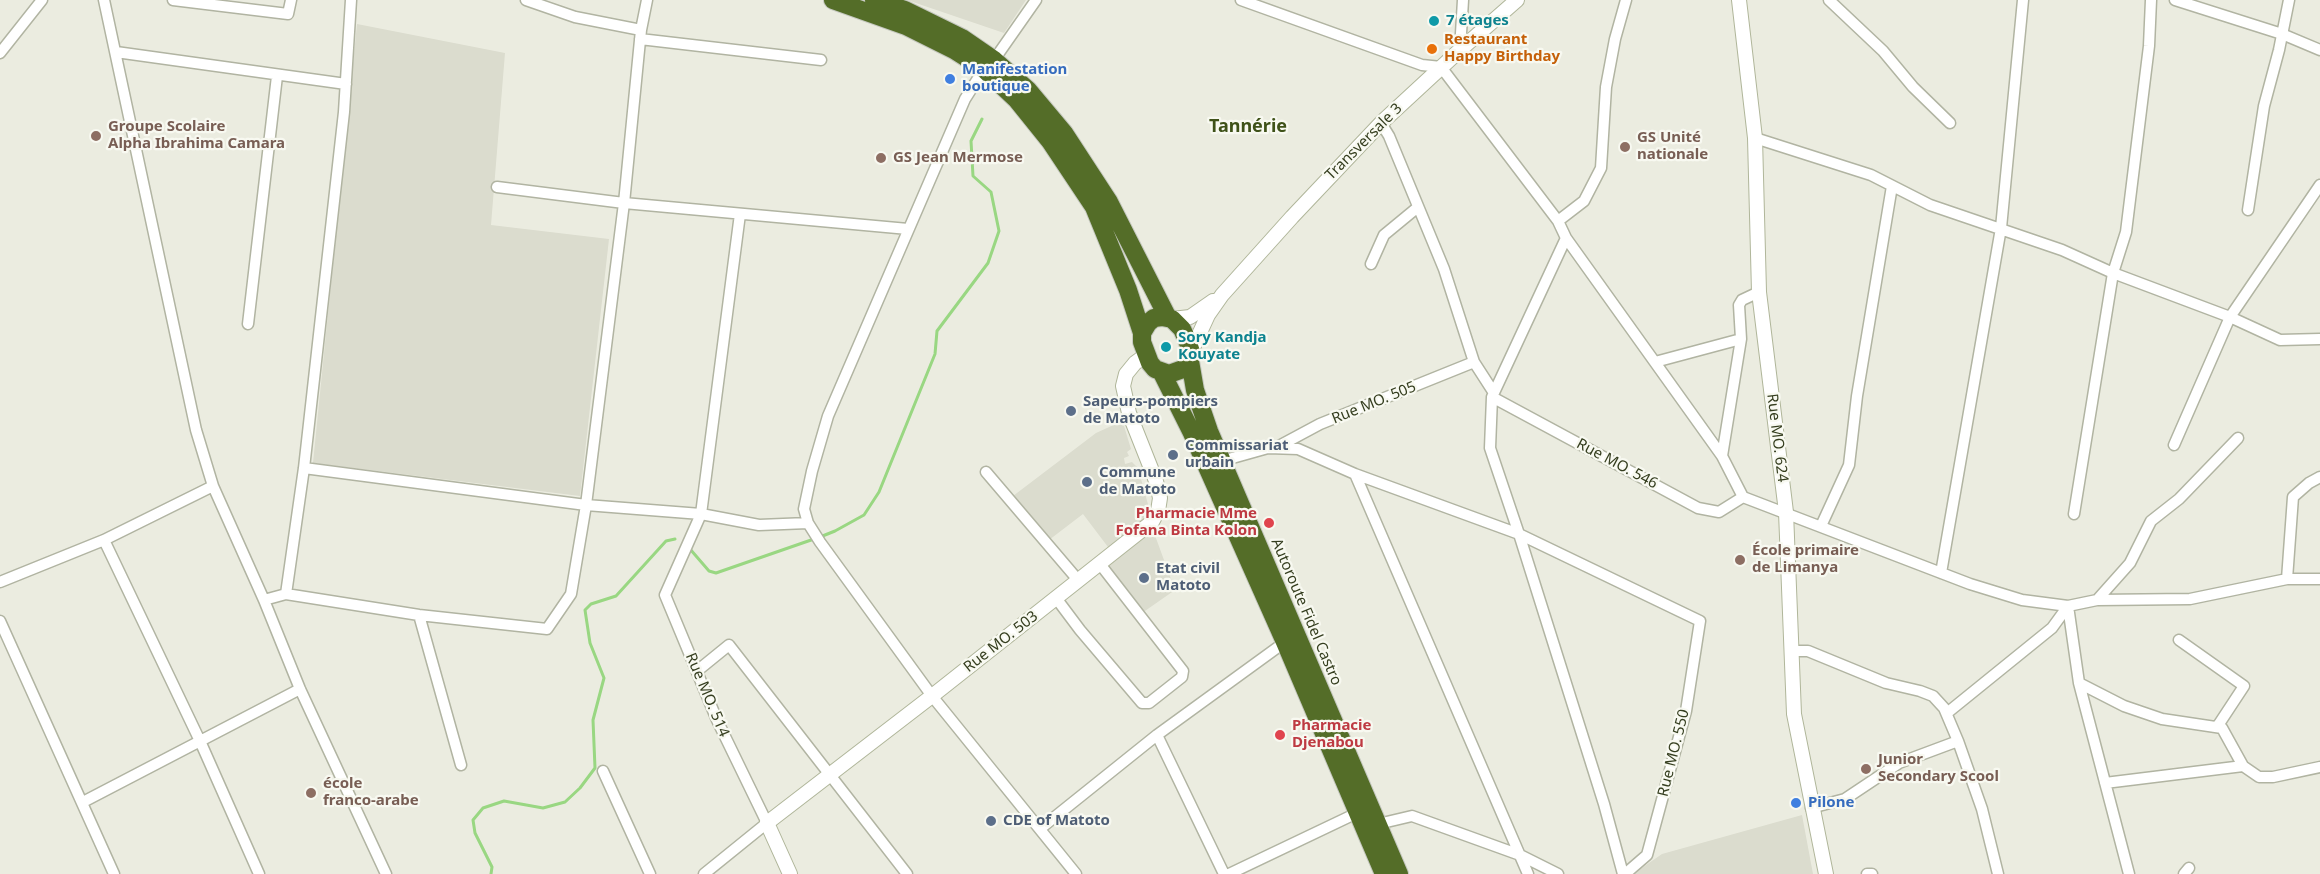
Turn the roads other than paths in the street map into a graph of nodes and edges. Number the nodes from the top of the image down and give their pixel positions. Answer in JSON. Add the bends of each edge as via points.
{"nodes":[{"id":1,"x":42,"y":0,"type":"edge"},
{"id":2,"x":104,"y":0,"type":"edge"},
{"id":3,"x":173,"y":0,"type":"edge"},
{"id":4,"x":291,"y":0,"type":"edge"},
{"id":5,"x":351,"y":0,"type":"edge"},
{"id":6,"x":526,"y":0,"type":"edge"},
{"id":7,"x":647,"y":0,"type":"edge"},
{"id":8,"x":833,"y":0,"type":"edge"},
{"id":9,"x":874,"y":0,"type":"edge"},
{"id":10,"x":1036,"y":0,"type":"edge"},
{"id":11,"x":1242,"y":0,"type":"edge"},
{"id":12,"x":1463,"y":0,"type":"edge"},
{"id":13,"x":1517,"y":0,"type":"edge"},
{"id":14,"x":1626,"y":0,"type":"edge"},
{"id":15,"x":1739,"y":0,"type":"edge"},
{"id":16,"x":1829,"y":0,"type":"edge"},
{"id":17,"x":2023,"y":0,"type":"edge"},
{"id":18,"x":2151,"y":0,"type":"edge"},
{"id":19,"x":2175,"y":0,"type":"edge"},
{"id":20,"x":2289,"y":0,"type":"edge"},
{"id":21,"x":2282,"y":34,"type":"junction"},
{"id":22,"x":640,"y":35,"type":"junction"},
{"id":23,"x":1460,"y":50,"type":"junction"},
{"id":24,"x":2320,"y":50,"type":"edge"},
{"id":25,"x":116,"y":52,"type":"junction"},
{"id":26,"x":0,"y":53,"type":"edge"},
{"id":27,"x":821,"y":60,"type":"dead end"},
{"id":28,"x":989,"y":64,"type":"junction"},
{"id":29,"x":1441,"y":67,"type":"junction"},
{"id":30,"x":277,"y":76,"type":"junction"},
{"id":31,"x":346,"y":84,"type":"junction"},
{"id":32,"x":1380,"y":123,"type":"junction"},
{"id":33,"x":1950,"y":123,"type":"dead end"},
{"id":34,"x":1755,"y":138,"type":"junction"},
{"id":35,"x":2320,"y":185,"type":"edge"},
{"id":36,"x":497,"y":186,"type":"dead end"},
{"id":37,"x":1892,"y":186,"type":"junction"},
{"id":38,"x":624,"y":203,"type":"junction"},
{"id":39,"x":1418,"y":207,"type":"junction"},
{"id":40,"x":2248,"y":210,"type":"dead end"},
{"id":41,"x":740,"y":214,"type":"junction"},
{"id":42,"x":1558,"y":221,"type":"junction"},
{"id":43,"x":2001,"y":228,"type":"junction"},
{"id":44,"x":908,"y":229,"type":"junction"},
{"id":45,"x":1566,"y":238,"type":"junction"},
{"id":46,"x":1371,"y":264,"type":"dead end"},
{"id":47,"x":2113,"y":273,"type":"junction"},
{"id":48,"x":1759,"y":292,"type":"junction"},
{"id":49,"x":1222,"y":295,"type":"junction"},
{"id":50,"x":2230,"y":317,"type":"junction"},
{"id":51,"x":1170,"y":318,"type":"junction"},
{"id":52,"x":248,"y":324,"type":"dead end"},
{"id":53,"x":1142,"y":333,"type":"junction"},
{"id":54,"x":1741,"y":339,"type":"junction"},
{"id":55,"x":2320,"y":339,"type":"edge"},
{"id":56,"x":1146,"y":355,"type":"junction"},
{"id":57,"x":1190,"y":357,"type":"junction"},
{"id":58,"x":1474,"y":362,"type":"junction"},
{"id":59,"x":1655,"y":362,"type":"junction"},
{"id":60,"x":1162,"y":373,"type":"junction"},
{"id":61,"x":1493,"y":395,"type":"junction"},
{"id":62,"x":2238,"y":438,"type":"dead end"},
{"id":63,"x":2174,"y":445,"type":"dead end"},
{"id":64,"x":1276,"y":448,"type":"junction"},
{"id":65,"x":1722,"y":456,"type":"junction"},
{"id":66,"x":1214,"y":463,"type":"junction"},
{"id":67,"x":304,"y":468,"type":"junction"},
{"id":68,"x":986,"y":472,"type":"dead end"},
{"id":69,"x":1355,"y":474,"type":"junction"},
{"id":70,"x":2320,"y":477,"type":"edge"},
{"id":71,"x":213,"y":486,"type":"junction"},
{"id":72,"x":1743,"y":497,"type":"junction"},
{"id":73,"x":586,"y":505,"type":"junction"},
{"id":74,"x":1786,"y":512,"type":"junction"},
{"id":75,"x":701,"y":514,"type":"junction"},
{"id":76,"x":2074,"y":514,"type":"dead end"},
{"id":77,"x":1821,"y":526,"type":"junction"},
{"id":78,"x":814,"y":533,"type":"junction"},
{"id":79,"x":1519,"y":534,"type":"junction"},
{"id":80,"x":104,"y":540,"type":"junction"},
{"id":81,"x":1100,"y":564,"type":"junction"},
{"id":82,"x":1941,"y":573,"type":"junction"},
{"id":83,"x":2287,"y":579,"type":"junction"},
{"id":84,"x":2320,"y":579,"type":"edge"},
{"id":85,"x":1078,"y":580,"type":"junction"},
{"id":86,"x":0,"y":582,"type":"edge"},
{"id":87,"x":286,"y":594,"type":"junction"},
{"id":88,"x":1056,"y":598,"type":"junction"},
{"id":89,"x":264,"y":600,"type":"junction"},
{"id":90,"x":2097,"y":600,"type":"junction"},
{"id":91,"x":2068,"y":606,"type":"junction"},
{"id":92,"x":419,"y":615,"type":"junction"},
{"id":93,"x":0,"y":621,"type":"edge"},
{"id":94,"x":2179,"y":640,"type":"dead end"},
{"id":95,"x":1285,"y":642,"type":"junction"},
{"id":96,"x":1791,"y":651,"type":"junction"},
{"id":97,"x":697,"y":671,"type":"junction"},
{"id":98,"x":2079,"y":683,"type":"junction"},
{"id":99,"x":300,"y":689,"type":"junction"},
{"id":100,"x":932,"y":696,"type":"junction"},
{"id":101,"x":1947,"y":713,"type":"junction"},
{"id":102,"x":2217,"y":727,"type":"junction"},
{"id":103,"x":1157,"y":735,"type":"junction"},
{"id":104,"x":200,"y":741,"type":"junction"},
{"id":105,"x":1958,"y":741,"type":"junction"},
{"id":106,"x":461,"y":765,"type":"dead end"},
{"id":107,"x":2243,"y":766,"type":"junction"},
{"id":108,"x":2320,"y":767,"type":"edge"},
{"id":109,"x":603,"y":771,"type":"dead end"},
{"id":110,"x":830,"y":774,"type":"junction"},
{"id":111,"x":2105,"y":783,"type":"junction"},
{"id":112,"x":83,"y":802,"type":"junction"},
{"id":113,"x":1811,"y":808,"type":"junction"},
{"id":114,"x":1357,"y":813,"type":"junction"},
{"id":115,"x":766,"y":823,"type":"junction"},
{"id":116,"x":1378,"y":824,"type":"junction"},
{"id":117,"x":1041,"y":828,"type":"junction"},
{"id":118,"x":1520,"y":855,"type":"junction"},
{"id":119,"x":114,"y":874,"type":"edge"},
{"id":120,"x":259,"y":874,"type":"edge"},
{"id":121,"x":386,"y":874,"type":"edge"},
{"id":122,"x":650,"y":874,"type":"edge"},
{"id":123,"x":704,"y":874,"type":"edge"},
{"id":124,"x":790,"y":874,"type":"edge"},
{"id":125,"x":907,"y":874,"type":"edge"},
{"id":126,"x":1076,"y":874,"type":"edge"},
{"id":127,"x":1224,"y":874,"type":"edge"},
{"id":128,"x":1229,"y":874,"type":"edge"},
{"id":129,"x":1384,"y":874,"type":"edge"},
{"id":130,"x":1399,"y":874,"type":"edge"},
{"id":131,"x":1528,"y":874,"type":"edge"},
{"id":132,"x":1558,"y":874,"type":"edge"},
{"id":133,"x":1624,"y":874,"type":"edge"},
{"id":134,"x":1826,"y":874,"type":"edge"},
{"id":135,"x":1867,"y":874,"type":"edge"},
{"id":136,"x":1872,"y":874,"type":"edge"},
{"id":137,"x":1998,"y":874,"type":"edge"},
{"id":138,"x":2129,"y":874,"type":"edge"}],
"edges":[{"from":1,"to":26,"type":"street"},
{"from":2,"to":25,"type":"street"},
{"from":3,"to":4,"type":"street","via":[[288,14]]},
{"from":5,"to":31,"type":"street"},
{"from":6,"to":22,"type":"street"},
{"from":7,"to":22,"type":"street"},
{"from":8,"to":28,"type":"highway","via":[[906,26]]},
{"from":9,"to":28,"type":"highway","via":[[954,34]]},
{"from":10,"to":28,"type":"street"},
{"from":11,"to":29,"type":"street","via":[[1422,65]]},
{"from":12,"to":23,"type":"street"},
{"from":13,"to":23,"type":"street","name":"Transversale 3"},
{"from":14,"to":42,"type":"street","via":[[1606,87],[1600,168],[1584,201]]},
{"from":15,"to":34,"type":"street","name":"Rue MO. 624"},
{"from":16,"to":33,"type":"street","via":[[1884,51]]},
{"from":17,"to":43,"type":"street"},
{"from":18,"to":47,"type":"street","via":[[2126,232]]},
{"from":19,"to":21,"type":"street"},
{"from":20,"to":21,"type":"street"},
{"from":21,"to":24,"type":"street"},
{"from":21,"to":40,"type":"street","via":[[2264,106]]},
{"from":22,"to":27,"type":"street"},
{"from":22,"to":38,"type":"street"},
{"from":23,"to":29,"type":"street","name":"Transversale 3"},
{"from":25,"to":30,"type":"street"},
{"from":25,"to":71,"type":"street","via":[[196,430]]},
{"from":28,"to":44,"type":"street","via":[[965,99]]},
{"from":28,"to":51,"type":"highway","via":[[1028,90],[1064,133],[1109,202]]},
{"from":28,"to":53,"type":"highway","via":[[1050,141],[1094,207]]},
{"from":29,"to":32,"type":"street","name":"Transversale 3"},
{"from":29,"to":42,"type":"street"},
{"from":30,"to":31,"type":"street"},
{"from":30,"to":52,"type":"street"},
{"from":31,"to":67,"type":"street"},
{"from":32,"to":39,"type":"street"},
{"from":32,"to":49,"type":"street","name":"Transversale 3"},
{"from":34,"to":37,"type":"street"},
{"from":34,"to":48,"type":"street","name":"Rue MO. 624"},
{"from":35,"to":50,"type":"street"},
{"from":36,"to":38,"type":"street"},
{"from":37,"to":43,"type":"street","via":[[1930,205]]},
{"from":37,"to":77,"type":"street","via":[[1849,465]]},
{"from":38,"to":41,"type":"street"},
{"from":38,"to":73,"type":"street"},
{"from":39,"to":46,"type":"street","via":[[1384,235]]},
{"from":39,"to":58,"type":"street","via":[[1444,268]]},
{"from":41,"to":44,"type":"street"},
{"from":41,"to":75,"type":"street","name":"Rue MO. 514"},
{"from":42,"to":45,"type":"street"},
{"from":43,"to":47,"type":"street"},
{"from":43,"to":82,"type":"street"},
{"from":44,"to":78,"type":"street","via":[[828,416],[804,509]]},
{"from":45,"to":59,"type":"street"},
{"from":45,"to":61,"type":"street"},
{"from":47,"to":50,"type":"street"},
{"from":47,"to":76,"type":"street"},
{"from":48,"to":54,"type":"street","via":[[1739,305]]},
{"from":48,"to":74,"type":"street","name":"Rue MO. 624"},
{"from":49,"to":51,"type":"street","name":"Transversale 3","via":[[1190,317]]},
{"from":49,"to":57,"type":"street","name":"Transversale 3","via":[[1208,315]]},
{"from":50,"to":55,"type":"street","via":[[2280,340]]},
{"from":50,"to":63,"type":"street"},
{"from":51,"to":53,"type":"highway","via":[[1154,318]]},
{"from":51,"to":57,"type":"highway","via":[[1182,328]]},
{"from":53,"to":56,"type":"highway"},
{"from":54,"to":59,"type":"street"},
{"from":54,"to":65,"type":"street"},
{"from":56,"to":60,"type":"highway"},
{"from":56,"to":81,"type":"street","name":"Rue MO. 503","via":[[1126,374],[1123,386],[1129,413],[1156,481],[1158,511],[1152,522]]},
{"from":57,"to":60,"type":"highway","via":[[1183,369]]},
{"from":57,"to":66,"type":"highway","name":"Autoroute Fidel Castro"},
{"from":58,"to":61,"type":"street"},
{"from":58,"to":64,"type":"street","name":"Rue MO. 505","via":[[1320,424]]},
{"from":59,"to":65,"type":"street"},
{"from":60,"to":66,"type":"highway","name":"Autoroute Fidel Castro"},
{"from":61,"to":72,"type":"street","name":"Rue MO. 546","via":[[1698,508],[1719,512]]},
{"from":61,"to":79,"type":"street","via":[[1490,448]]},
{"from":62,"to":90,"type":"street","via":[[2179,499],[2151,521],[2130,563]]},
{"from":64,"to":66,"type":"street"},
{"from":64,"to":69,"type":"street","via":[[1298,449]]},
{"from":65,"to":72,"type":"street"},
{"from":66,"to":95,"type":"highway","name":"Autoroute Fidel Castro"},
{"from":66,"to":116,"type":"highway","name":"Autoroute Fidel Castro"},
{"from":67,"to":73,"type":"street"},
{"from":67,"to":87,"type":"street"},
{"from":68,"to":85,"type":"street"},
{"from":69,"to":79,"type":"street"},
{"from":69,"to":118,"type":"street"},
{"from":70,"to":83,"type":"street","via":[[2293,497]]},
{"from":71,"to":80,"type":"street"},
{"from":71,"to":89,"type":"street"},
{"from":72,"to":74,"type":"street"},
{"from":73,"to":75,"type":"street"},
{"from":73,"to":92,"type":"street","via":[[571,594],[547,629]]},
{"from":74,"to":77,"type":"street"},
{"from":74,"to":96,"type":"street","name":"Rue MO. 624"},
{"from":75,"to":78,"type":"street"},
{"from":75,"to":97,"type":"street","name":"Rue MO. 514","via":[[664,595]]},
{"from":77,"to":82,"type":"street"},
{"from":78,"to":100,"type":"street"},
{"from":79,"to":133,"type":"street"},
{"from":79,"to":133,"type":"street","name":"Rue MO. 550","via":[[1701,621],[1686,711],[1647,855]]},
{"from":80,"to":86,"type":"street"},
{"from":80,"to":104,"type":"street"},
{"from":81,"to":85,"type":"street","name":"Rue MO. 503"},
{"from":81,"to":88,"type":"street","via":[[1183,671],[1149,703],[1142,703]]},
{"from":82,"to":91,"type":"street","via":[[2022,600]]},
{"from":83,"to":84,"type":"street"},
{"from":83,"to":90,"type":"street","via":[[2190,598]]},
{"from":85,"to":88,"type":"street","name":"Rue MO. 503"},
{"from":87,"to":89,"type":"street"},
{"from":87,"to":92,"type":"street"},
{"from":88,"to":100,"type":"street","name":"Rue MO. 503"},
{"from":89,"to":99,"type":"street"},
{"from":90,"to":91,"type":"street"},
{"from":91,"to":98,"type":"street"},
{"from":91,"to":101,"type":"street","via":[[2052,628]]},
{"from":92,"to":106,"type":"street"},
{"from":93,"to":112,"type":"street"},
{"from":94,"to":102,"type":"street","via":[[2244,686]]},
{"from":95,"to":103,"type":"street"},
{"from":95,"to":114,"type":"highway","name":"Autoroute Fidel Castro"},
{"from":96,"to":101,"type":"street","via":[[1808,651],[1886,683],[1932,696]]},
{"from":96,"to":113,"type":"street","name":"Rue MO. 624","via":[[1794,714]]},
{"from":97,"to":110,"type":"street","via":[[729,645]]},
{"from":97,"to":115,"type":"street","name":"Rue MO. 514"},
{"from":98,"to":102,"type":"street","via":[[2124,706],[2162,719]]},
{"from":98,"to":111,"type":"street"},
{"from":99,"to":104,"type":"street"},
{"from":99,"to":121,"type":"street"},
{"from":100,"to":110,"type":"street","name":"Rue MO. 503"},
{"from":100,"to":117,"type":"street"},
{"from":101,"to":105,"type":"street"},
{"from":102,"to":107,"type":"street","via":[[2222,728]]},
{"from":103,"to":117,"type":"street"},
{"from":103,"to":127,"type":"street"},
{"from":104,"to":112,"type":"street"},
{"from":104,"to":120,"type":"street"},
{"from":105,"to":113,"type":"street","via":[[1899,763],[1845,799]]},
{"from":105,"to":137,"type":"street","via":[[1982,808]]},
{"from":107,"to":108,"type":"street","via":[[2259,777]]},
{"from":107,"to":111,"type":"street"},
{"from":109,"to":122,"type":"street"},
{"from":110,"to":115,"type":"street","name":"Rue MO. 503"},
{"from":110,"to":125,"type":"street"},
{"from":111,"to":138,"type":"street"},
{"from":112,"to":119,"type":"street"},
{"from":113,"to":134,"type":"street","name":"Rue MO. 624"},
{"from":114,"to":128,"type":"street"},
{"from":114,"to":129,"type":"highway","name":"Autoroute Fidel Castro"},
{"from":115,"to":123,"type":"street","name":"Rue MO. 503"},
{"from":115,"to":124,"type":"street","name":"Rue MO. 514"},
{"from":116,"to":118,"type":"street","via":[[1412,816]]},
{"from":116,"to":130,"type":"highway","name":"Autoroute Fidel Castro"},
{"from":117,"to":126,"type":"street"},
{"from":118,"to":131,"type":"street"},
{"from":118,"to":132,"type":"street"},
{"from":135,"to":136,"type":"street"}]}
